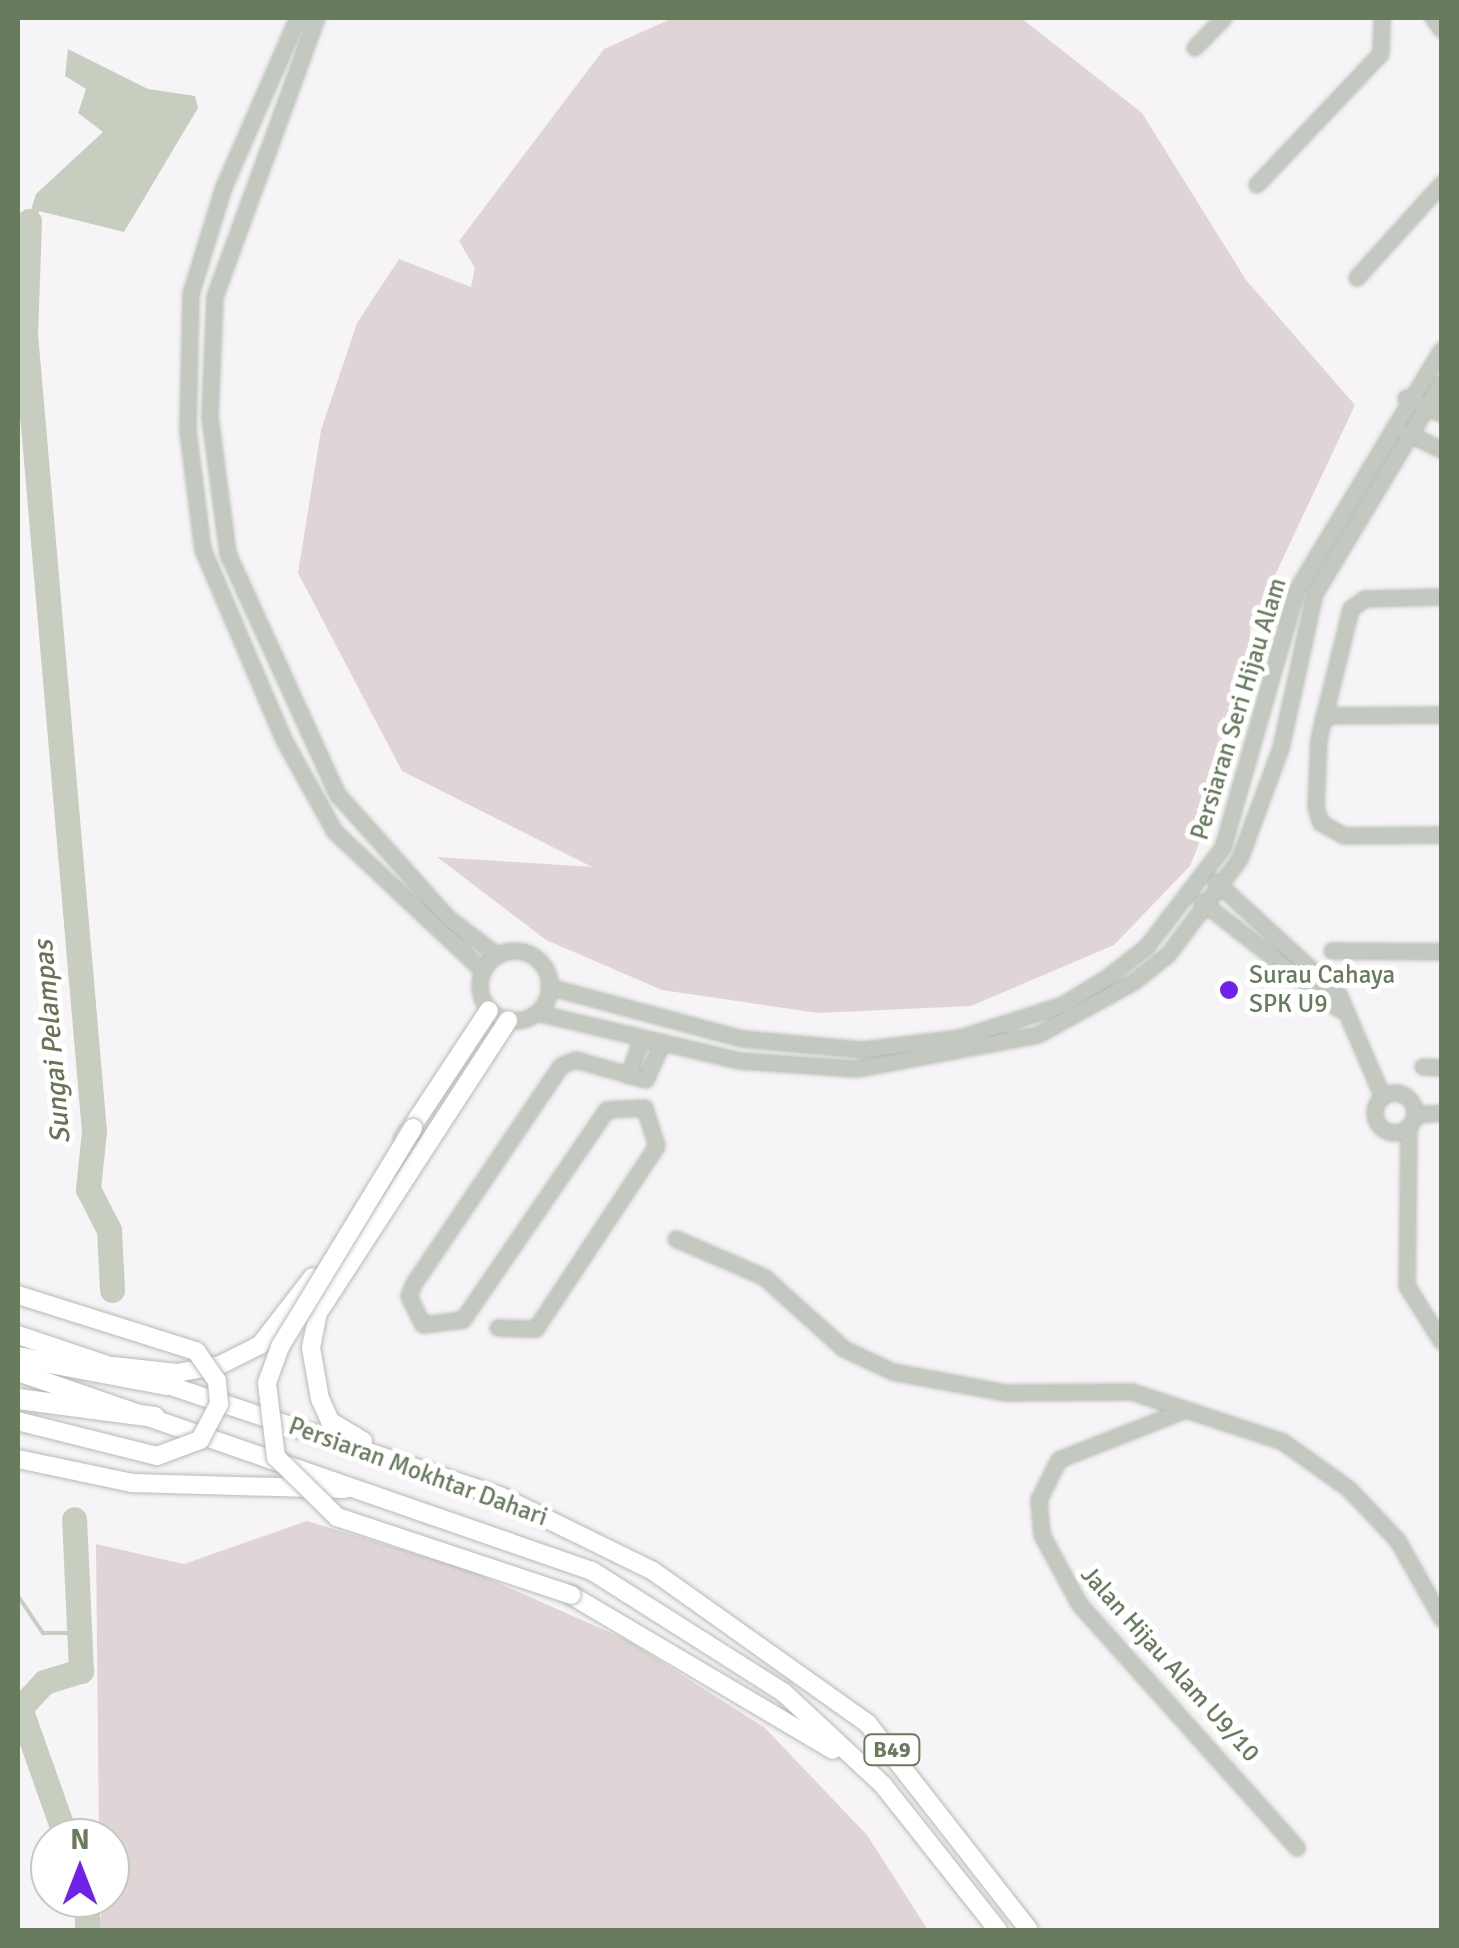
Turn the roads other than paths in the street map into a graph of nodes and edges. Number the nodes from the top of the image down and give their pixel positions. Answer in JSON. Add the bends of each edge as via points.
{"nodes":[{"id":1,"x":298,"y":18,"type":"edge"},
{"id":2,"x":317,"y":18,"type":"edge"},
{"id":3,"x":1224,"y":18,"type":"edge"},
{"id":4,"x":1382,"y":18,"type":"edge"},
{"id":5,"x":1432,"y":18,"type":"edge"},
{"id":6,"x":1442,"y":30,"type":"edge"},
{"id":7,"x":1195,"y":48,"type":"dead end"},
{"id":8,"x":1442,"y":184,"type":"edge"},
{"id":9,"x":1257,"y":186,"type":"dead end"},
{"id":10,"x":1358,"y":278,"type":"dead end"},
{"id":11,"x":1442,"y":350,"type":"edge"},
{"id":12,"x":1442,"y":382,"type":"edge"},
{"id":13,"x":1406,"y":398,"type":"junction"},
{"id":14,"x":1425,"y":406,"type":"junction"},
{"id":15,"x":1442,"y":414,"type":"edge"},
{"id":16,"x":1388,"y":425,"type":"junction"},
{"id":17,"x":1407,"y":433,"type":"junction"},
{"id":18,"x":1442,"y":450,"type":"edge"},
{"id":19,"x":1442,"y":597,"type":"edge"},
{"id":20,"x":1442,"y":715,"type":"edge"},
{"id":21,"x":1324,"y":716,"type":"junction"},
{"id":22,"x":1442,"y":835,"type":"edge"},
{"id":23,"x":1206,"y":875,"type":"junction"},
{"id":24,"x":1222,"y":886,"type":"junction"},
{"id":25,"x":1192,"y":894,"type":"junction"},
{"id":26,"x":1208,"y":906,"type":"junction"},
{"id":27,"x":1332,"y":951,"type":"dead end"},
{"id":28,"x":1442,"y":952,"type":"edge"},
{"id":29,"x":498,"y":956,"type":"junction"},
{"id":30,"x":483,"y":972,"type":"junction"},
{"id":31,"x":549,"y":987,"type":"junction"},
{"id":32,"x":1339,"y":1009,"type":"junction"},
{"id":33,"x":490,"y":1010,"type":"junction"},
{"id":34,"x":536,"y":1013,"type":"junction"},
{"id":35,"x":508,"y":1020,"type":"junction"},
{"id":36,"x":641,"y":1041,"type":"junction"},
{"id":37,"x":661,"y":1046,"type":"junction"},
{"id":38,"x":1423,"y":1067,"type":"dead end"},
{"id":39,"x":1442,"y":1068,"type":"edge"},
{"id":40,"x":629,"y":1076,"type":"junction"},
{"id":41,"x":1382,"y":1097,"type":"junction"},
{"id":42,"x":1442,"y":1113,"type":"edge"},
{"id":43,"x":1412,"y":1121,"type":"junction"},
{"id":44,"x":413,"y":1128,"type":"junction"},
{"id":45,"x":1383,"y":1130,"type":"junction"},
{"id":46,"x":1404,"y":1159,"type":"junction"},
{"id":47,"x":676,"y":1239,"type":"dead end"},
{"id":48,"x":18,"y":1295,"type":"edge"},
{"id":49,"x":498,"y":1328,"type":"dead end"},
{"id":50,"x":18,"y":1335,"type":"edge"},
{"id":51,"x":1442,"y":1342,"type":"edge"},
{"id":52,"x":18,"y":1357,"type":"edge"},
{"id":53,"x":112,"y":1366,"type":"junction"},
{"id":54,"x":18,"y":1372,"type":"edge"},
{"id":55,"x":166,"y":1385,"type":"junction"},
{"id":56,"x":18,"y":1398,"type":"edge"},
{"id":57,"x":1186,"y":1410,"type":"junction"},
{"id":58,"x":155,"y":1417,"type":"junction"},
{"id":59,"x":18,"y":1421,"type":"edge"},
{"id":60,"x":390,"y":1458,"type":"junction"},
{"id":61,"x":18,"y":1459,"type":"edge"},
{"id":62,"x":385,"y":1494,"type":"junction"},
{"id":63,"x":1442,"y":1619,"type":"edge"},
{"id":64,"x":882,"y":1785,"type":"junction"},
{"id":65,"x":1298,"y":1848,"type":"dead end"},
{"id":66,"x":998,"y":1930,"type":"edge"},
{"id":67,"x":1029,"y":1930,"type":"edge"}],
"edges":[{"from":1,"to":30,"type":"street","via":[[224,187],[191,294],[188,430],[204,550],[284,740],[335,832]]},
{"from":2,"to":29,"type":"street","via":[[215,297],[210,417],[228,554],[338,795],[436,906]]},
{"from":3,"to":7,"type":"street"},
{"from":4,"to":9,"type":"street","via":[[1381,54]]},
{"from":5,"to":6,"type":"street"},
{"from":8,"to":10,"type":"street"},
{"from":11,"to":13,"type":"street","name":"Persiaran Seri Hijau Alam"},
{"from":12,"to":14,"type":"street","name":"Persiaran Seri Hijau Alam"},
{"from":13,"to":14,"type":"street"},
{"from":13,"to":16,"type":"street","name":"Persiaran Seri Hijau Alam"},
{"from":14,"to":15,"type":"street"},
{"from":14,"to":17,"type":"street","name":"Persiaran Seri Hijau Alam"},
{"from":16,"to":17,"type":"street"},
{"from":16,"to":23,"type":"street","name":"Persiaran Seri Hijau Alam","via":[[1297,590],[1257,744]]},
{"from":17,"to":18,"type":"street"},
{"from":17,"to":24,"type":"street","name":"Persiaran Seri Hijau Alam","via":[[1316,594],[1280,748]]},
{"from":19,"to":21,"type":"street","via":[[1366,598],[1351,609]]},
{"from":20,"to":21,"type":"street"},
{"from":21,"to":22,"type":"street","via":[[1321,823],[1344,836]]},
{"from":23,"to":24,"type":"street"},
{"from":23,"to":25,"type":"street","name":"Persiaran Seri Hijau Alam"},
{"from":24,"to":26,"type":"street","name":"Persiaran Seri Hijau Alam"},
{"from":24,"to":32,"type":"street","via":[[1330,986]]},
{"from":25,"to":26,"type":"street"},
{"from":25,"to":31,"type":"street","name":"Persiaran Seri Hijau Alam","via":[[1147,946],[1062,1005],[930,1043],[864,1050],[742,1039]]},
{"from":26,"to":32,"type":"street"},
{"from":26,"to":37,"type":"street","name":"Persiaran Seri Hijau Alam","via":[[1134,982],[1038,1035],[856,1070],[797,1070]]},
{"from":27,"to":28,"type":"street"},
{"from":29,"to":30,"type":"street"},
{"from":29,"to":31,"type":"street","via":[[533,956]]},
{"from":30,"to":33,"type":"street"},
{"from":31,"to":34,"type":"street"},
{"from":32,"to":41,"type":"street"},
{"from":33,"to":35,"type":"street"},
{"from":33,"to":44,"type":"main road"},
{"from":34,"to":35,"type":"street"},
{"from":34,"to":36,"type":"street","name":"Persiaran Seri Hijau Alam"},
{"from":35,"to":60,"type":"main road","via":[[318,1313],[311,1348],[325,1410]]},
{"from":36,"to":37,"type":"street","name":"Persiaran Seri Hijau Alam"},
{"from":36,"to":40,"type":"street"},
{"from":37,"to":40,"type":"street","via":[[653,1076]]},
{"from":38,"to":39,"type":"street"},
{"from":40,"to":49,"type":"street","via":[[576,1060],[561,1066],[414,1284],[410,1296],[423,1325],[463,1320],[608,1110],[646,1108],[656,1146],[536,1329]]},
{"from":41,"to":43,"type":"street","via":[[1406,1096]]},
{"from":41,"to":45,"type":"street","via":[[1374,1111]]},
{"from":42,"to":43,"type":"street"},
{"from":43,"to":45,"type":"street"},
{"from":43,"to":46,"type":"street"},
{"from":44,"to":53,"type":"main road","via":[[260,1344],[176,1373]]},
{"from":44,"to":64,"type":"main road","bridge":true,"via":[[280,1346],[266,1423],[276,1457],[337,1517],[571,1595],[781,1713]]},
{"from":45,"to":46,"type":"street"},
{"from":46,"to":51,"type":"street","via":[[1407,1286]]},
{"from":47,"to":57,"type":"street","via":[[764,1277],[844,1349],[893,1372],[1005,1394],[1132,1392]]},
{"from":48,"to":59,"type":"main road","bridge":true,"via":[[196,1351],[217,1380],[219,1404],[200,1440],[156,1456]]},
{"from":50,"to":53,"type":"main road","name":"Persiaran Mokhtar Dahari","number":"B49"},
{"from":52,"to":55,"type":"highway"},
{"from":53,"to":55,"type":"main road","name":"Persiaran Mokhtar Dahari","number":"B49"},
{"from":54,"to":58,"type":"main road","name":"Persiaran Mokhtar Dahari","number":"B49"},
{"from":55,"to":60,"type":"main road","name":"Persiaran Mokhtar Dahari","number":"B49"},
{"from":56,"to":58,"type":"highway"},
{"from":57,"to":63,"type":"street","via":[[1283,1442],[1349,1489],[1398,1541]]},
{"from":57,"to":65,"type":"street","name":"Jalan Hijau Alam U9/10","via":[[1059,1460],[1044,1476],[1042,1536],[1080,1605]]},
{"from":58,"to":62,"type":"main road","name":"Persiaran Mokhtar Dahari","number":"B49"},
{"from":60,"to":67,"type":"main road","name":"Persiaran Mokhtar Dahari","number":"B49","via":[[583,1534],[783,1656],[904,1763]]},
{"from":61,"to":62,"type":"main road","number":"B49","via":[[132,1483]]},
{"from":62,"to":64,"type":"main road","name":"Persiaran Mokhtar Dahari","number":"B49","via":[[592,1571],[686,1626],[783,1692]]},
{"from":64,"to":66,"type":"main road","name":"Persiaran Mokhtar Dahari","number":"B49"}]}
